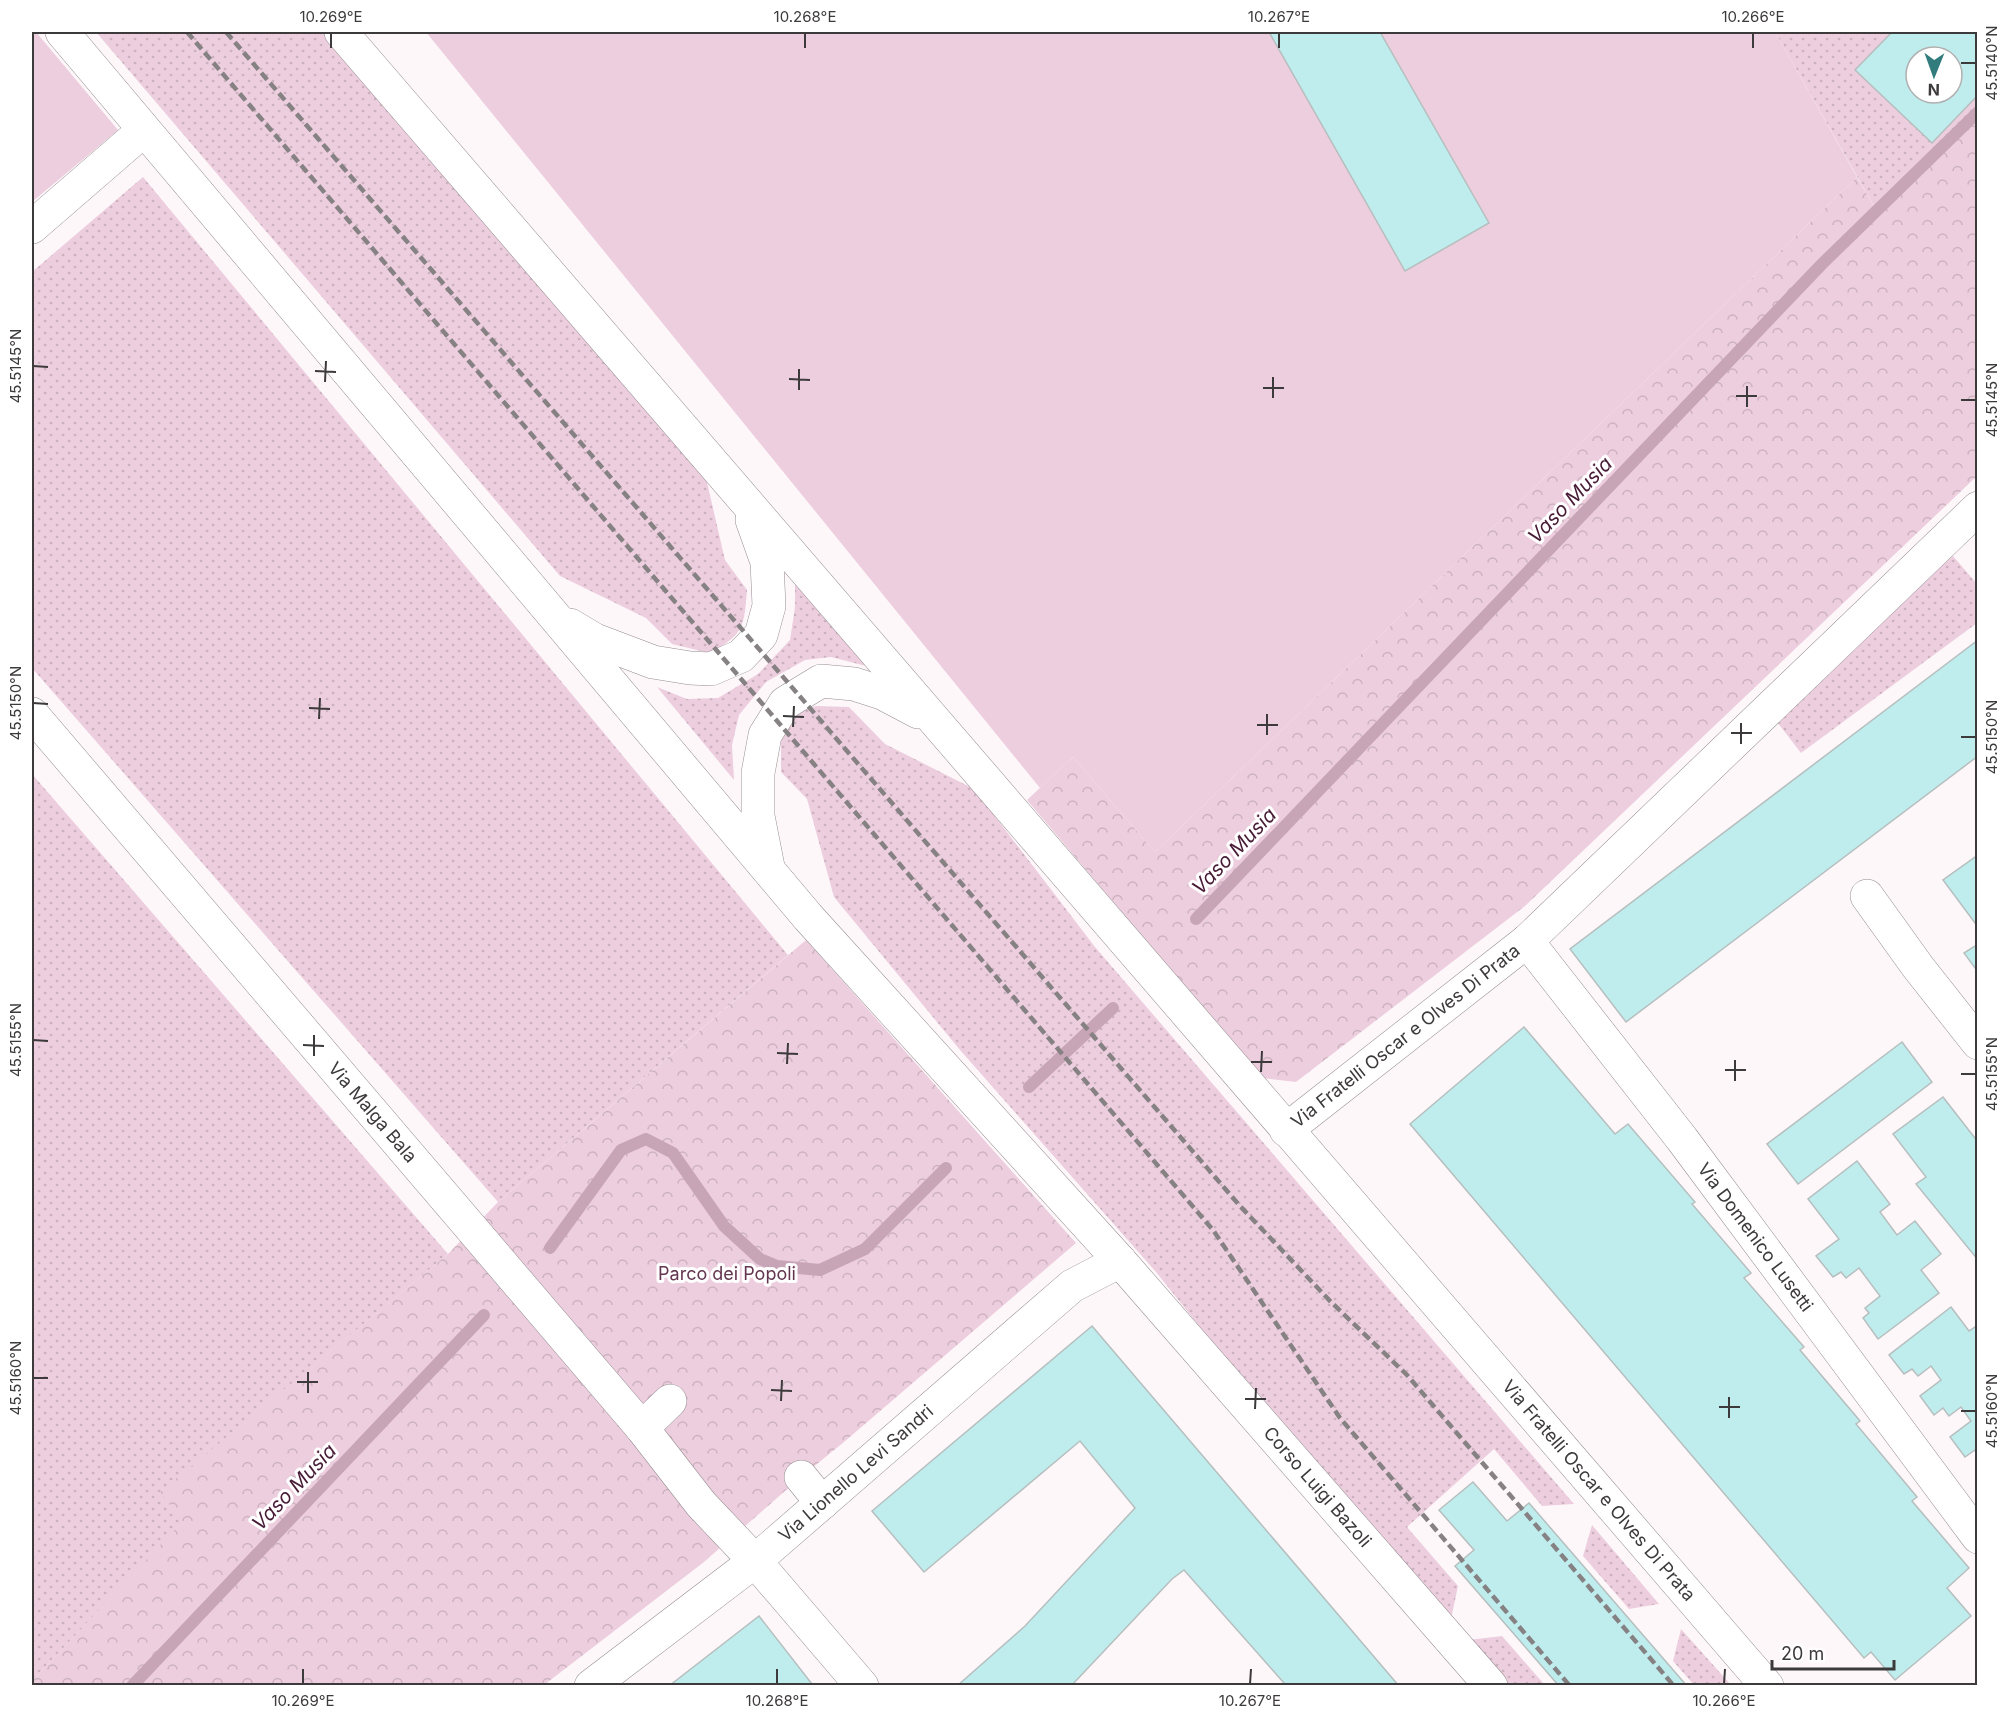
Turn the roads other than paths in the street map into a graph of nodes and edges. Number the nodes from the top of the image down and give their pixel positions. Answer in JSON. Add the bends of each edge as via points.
{"nodes":[{"id":1,"x":62,"y":32,"type":"edge"},
{"id":2,"x":341,"y":32,"type":"edge"},
{"id":3,"x":144,"y":130,"type":"junction"},
{"id":4,"x":32,"y":227,"type":"edge"},
{"id":5,"x":745,"y":501,"type":"junction"},
{"id":6,"x":1972,"y":526,"type":"edge"},
{"id":7,"x":554,"y":615,"type":"junction"},
{"id":8,"x":32,"y":714,"type":"edge"},
{"id":9,"x":935,"y":722,"type":"junction"},
{"id":10,"x":769,"y":871,"type":"junction"},
{"id":11,"x":1867,"y":897,"type":"dead end"},
{"id":12,"x":1527,"y":941,"type":"junction"},
{"id":13,"x":1977,"y":1043,"type":"edge"},
{"id":14,"x":1286,"y":1130,"type":"junction"},
{"id":15,"x":1120,"y":1261,"type":"junction"},
{"id":16,"x":670,"y":1401,"type":"dead end"},
{"id":17,"x":642,"y":1428,"type":"junction"},
{"id":18,"x":801,"y":1476,"type":"dead end"},
{"id":19,"x":822,"y":1503,"type":"junction"},
{"id":20,"x":1977,"y":1537,"type":"edge"},
{"id":21,"x":755,"y":1561,"type":"junction"},
{"id":22,"x":591,"y":1686,"type":"edge"},
{"id":23,"x":862,"y":1686,"type":"edge"},
{"id":24,"x":1491,"y":1686,"type":"edge"},
{"id":25,"x":1767,"y":1686,"type":"edge"}],
"edges":[{"from":1,"to":3,"type":"street","name":"Corso Luigi Bazoli"},
{"from":2,"to":5,"type":"street"},
{"from":3,"to":4,"type":"street"},
{"from":3,"to":7,"type":"street","name":"Corso Luigi Bazoli"},
{"from":5,"to":7,"type":"street","via":[[767,562],[769,606],[761,635],[741,656],[711,669],[653,662],[595,640]]},
{"from":5,"to":9,"type":"street"},
{"from":6,"to":12,"type":"street","name":"Via Fratelli Oscar e Olves Di Prata"},
{"from":7,"to":10,"type":"street","name":"Corso Luigi Bazoli"},
{"from":8,"to":17,"type":"street","name":"Via Malga Bala"},
{"from":9,"to":10,"type":"street","via":[[882,693],[854,684],[821,681],[785,703],[765,735],[758,773],[758,816]]},
{"from":9,"to":14,"type":"street"},
{"from":10,"to":15,"type":"street","name":"Corso Luigi Bazoli"},
{"from":11,"to":13,"type":"street"},
{"from":12,"to":14,"type":"street","name":"Via Fratelli Oscar e Olves Di Prata"},
{"from":12,"to":20,"type":"street","name":"Via Domenico Lusetti","via":[[1676,1131]]},
{"from":14,"to":25,"type":"street","name":"Via Fratelli Oscar e Olves Di Prata"},
{"from":15,"to":19,"type":"street","name":"Via Lionello Levi Sandri","via":[[1072,1286]]},
{"from":15,"to":24,"type":"street","name":"Corso Luigi Bazoli"},
{"from":16,"to":17,"type":"street"},
{"from":17,"to":21,"type":"street","name":"Via Malga Bala","via":[[701,1504]]},
{"from":18,"to":19,"type":"street"},
{"from":19,"to":21,"type":"street","name":"Via Lionello Levi Sandri"},
{"from":21,"to":22,"type":"street","name":"Via Lionello Levi Sandri"},
{"from":21,"to":23,"type":"street","name":"Via Malga Bala"}]}
